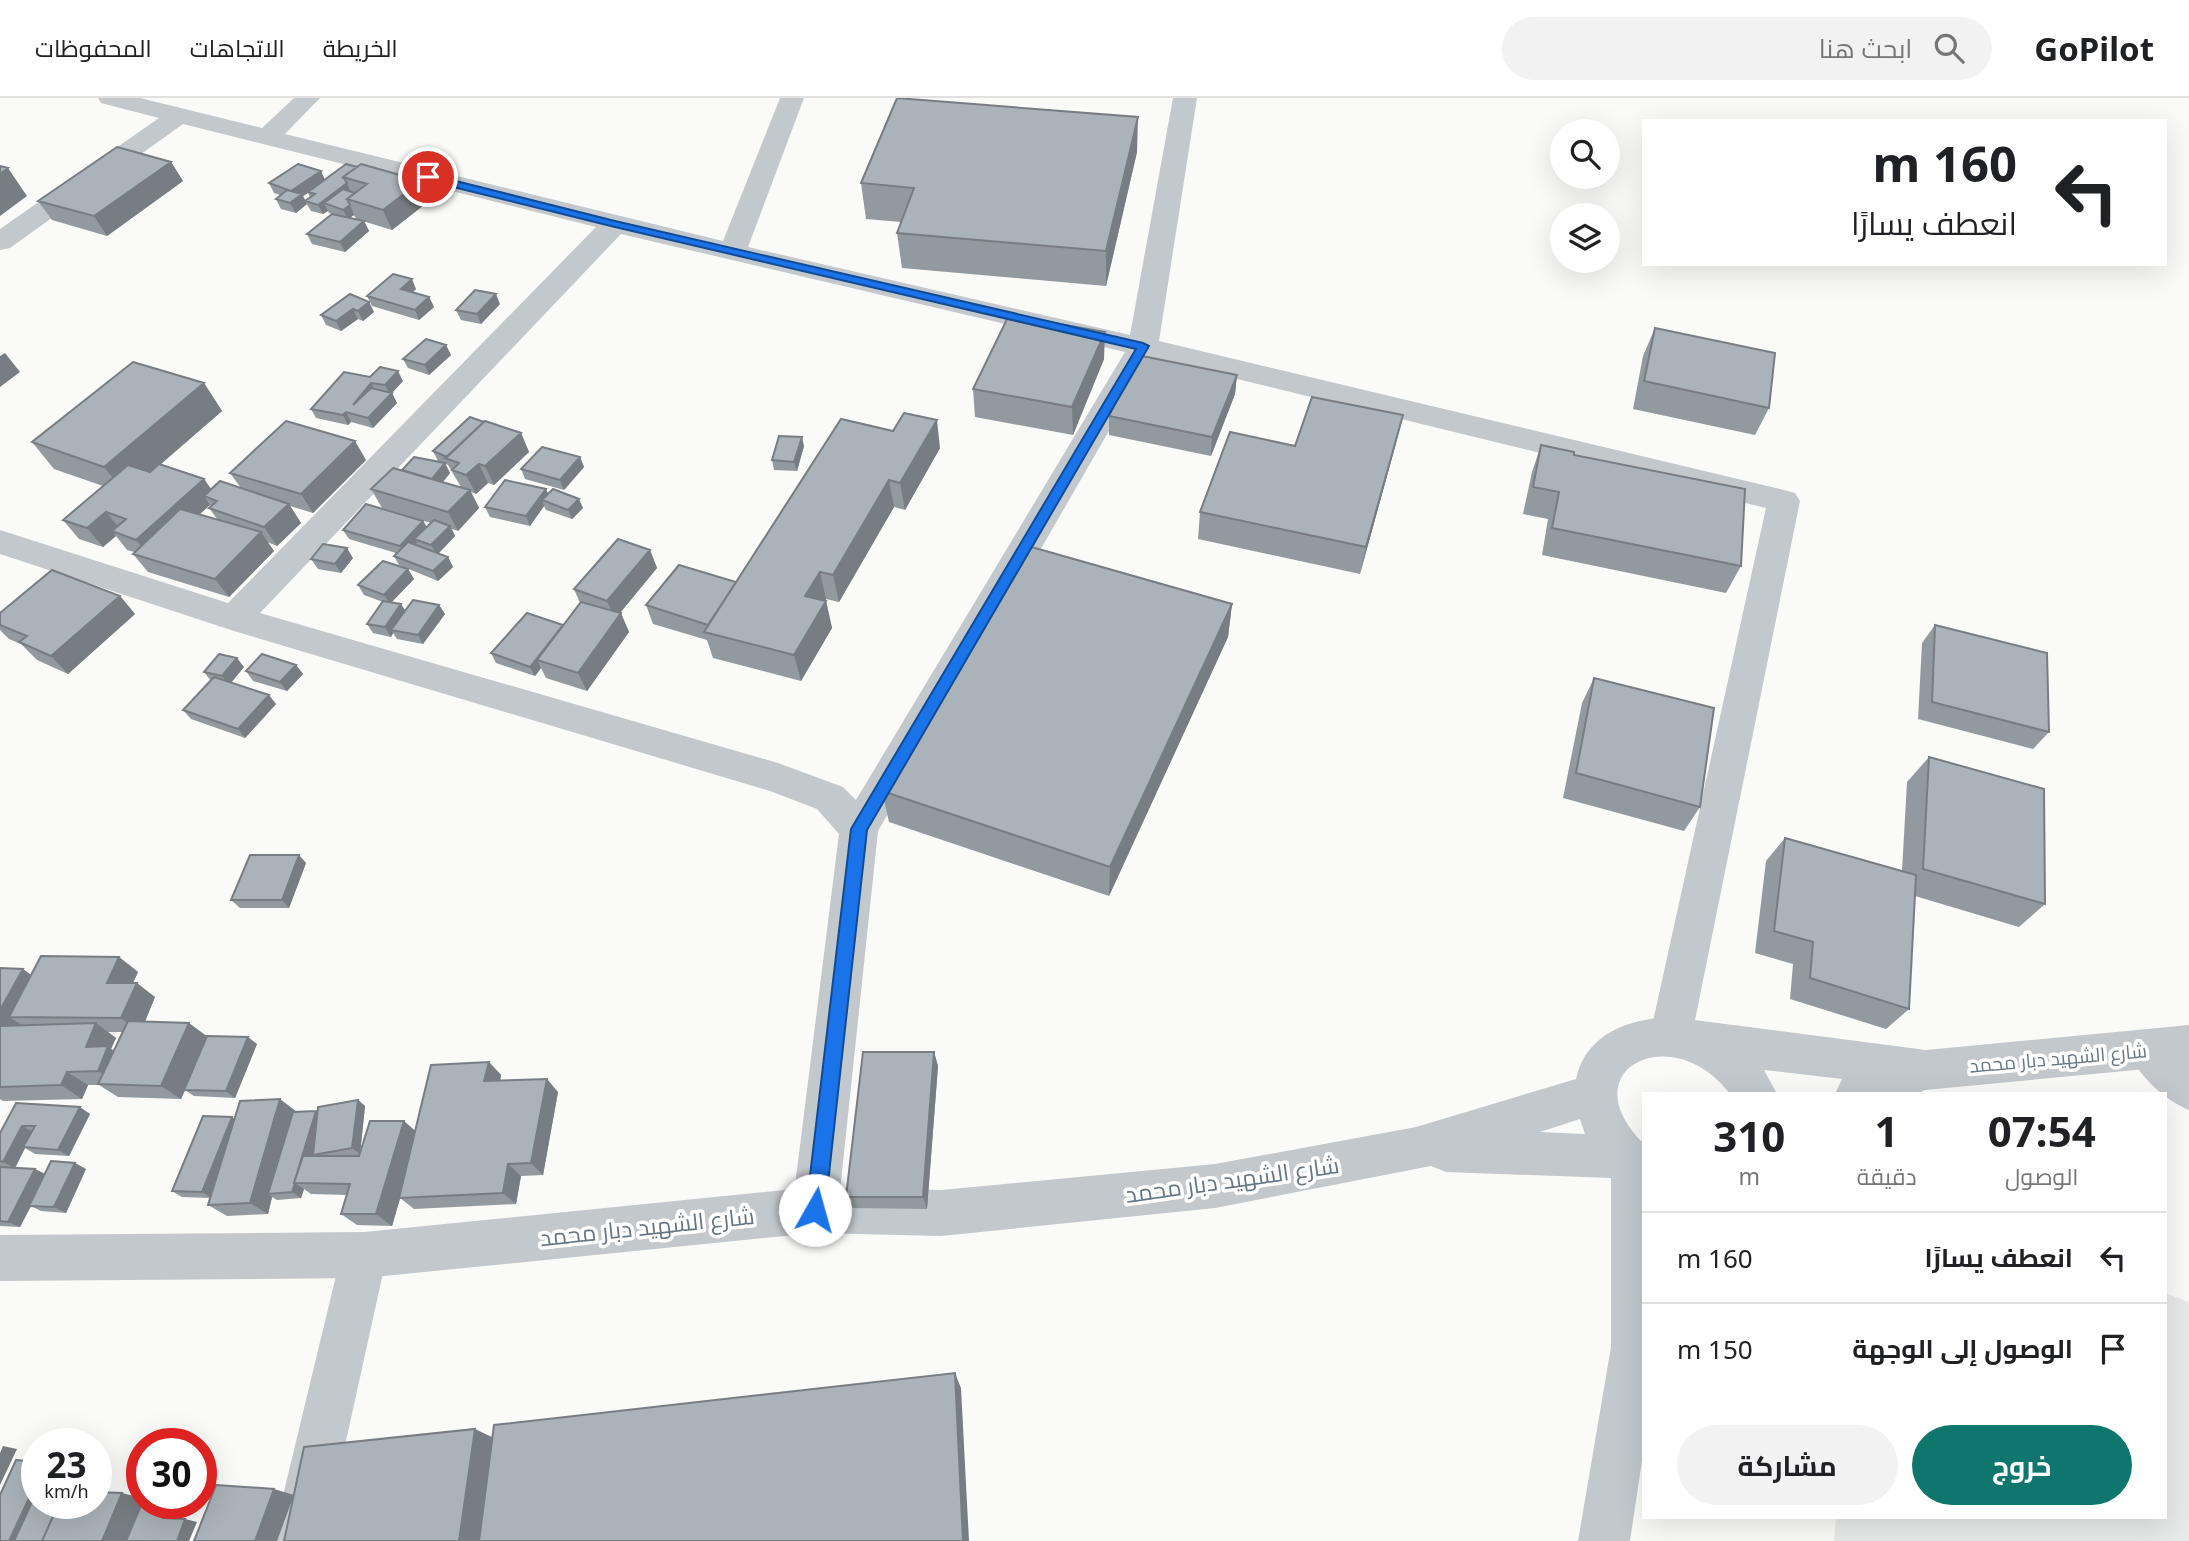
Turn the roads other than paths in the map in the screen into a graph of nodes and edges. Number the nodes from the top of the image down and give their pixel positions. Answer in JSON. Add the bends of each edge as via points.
{"nodes":[{"id":1,"x":110,"y":98,"type":"edge"},
{"id":2,"x":308,"y":98,"type":"edge"},
{"id":3,"x":792,"y":98,"type":"edge"},
{"id":4,"x":1185,"y":98,"type":"edge"},
{"id":5,"x":179,"y":115,"type":"junction"},
{"id":6,"x":268,"y":137,"type":"junction"},
{"id":7,"x":615,"y":224,"type":"junction"},
{"id":8,"x":0,"y":242,"type":"edge"},
{"id":9,"x":733,"y":251,"type":"junction"},
{"id":10,"x":1143,"y":346,"type":"junction"},
{"id":11,"x":0,"y":542,"type":"edge"},
{"id":12,"x":234,"y":618,"type":"junction"},
{"id":13,"x":859,"y":829,"type":"junction"},
{"id":14,"x":1683,"y":1038,"type":"junction"},
{"id":15,"x":2169,"y":1047,"type":"edge"},
{"id":16,"x":1926,"y":1070,"type":"junction"},
{"id":17,"x":2189,"y":1089,"type":"edge"},
{"id":18,"x":1754,"y":1092,"type":"edge"},
{"id":19,"x":1863,"y":1092,"type":"edge"},
{"id":20,"x":1595,"y":1094,"type":"junction"},
{"id":21,"x":1416,"y":1149,"type":"junction"},
{"id":22,"x":1634,"y":1164,"type":"edge"},
{"id":23,"x":815,"y":1210,"type":"junction"},
{"id":24,"x":364,"y":1255,"type":"junction"},
{"id":25,"x":0,"y":1258,"type":"edge"},
{"id":26,"x":1639,"y":1337,"type":"edge"},
{"id":27,"x":298,"y":1541,"type":"edge"},
{"id":28,"x":1604,"y":1541,"type":"edge"}],
"edges":[{"from":1,"to":5,"type":"street"},
{"from":2,"to":6,"type":"street"},
{"from":3,"to":9,"type":"street"},
{"from":4,"to":10,"type":"street"},
{"from":5,"to":6,"type":"street"},
{"from":5,"to":8,"type":"street"},
{"from":6,"to":7,"type":"street"},
{"from":7,"to":9,"type":"street"},
{"from":7,"to":12,"type":"street"},
{"from":9,"to":10,"type":"street"},
{"from":10,"to":13,"type":"street"},
{"from":10,"to":14,"type":"street","via":[[1784,501]]},
{"from":11,"to":12,"type":"street"},
{"from":12,"to":13,"type":"street","via":[[778,778],[830,798]]},
{"from":13,"to":23,"type":"street"},
{"from":14,"to":16,"type":"street"},
{"from":14,"to":18,"type":"street","via":[[1721,1054]]},
{"from":14,"to":20,"type":"street","via":[[1647,1035],[1626,1042],[1609,1055],[1599,1072]]},
{"from":15,"to":16,"type":"street","name":"شارع الشهيد دبار محمد"},
{"from":15,"to":17,"type":"street"},
{"from":16,"to":19,"type":"street"},
{"from":20,"to":21,"type":"street"},
{"from":20,"to":22,"type":"street","via":[[1609,1137]]},
{"from":21,"to":22,"type":"street"},
{"from":21,"to":23,"type":"street","name":"شارع الشهيد دبار محمد","via":[[1188,1189],[941,1213]]},
{"from":22,"to":26,"type":"street"},
{"from":23,"to":24,"type":"street","name":"شارع الشهيد دبار محمد"},
{"from":24,"to":25,"type":"street","name":"شارع الشهيد دبار محمد"},
{"from":24,"to":27,"type":"street"},
{"from":26,"to":28,"type":"street"}]}
